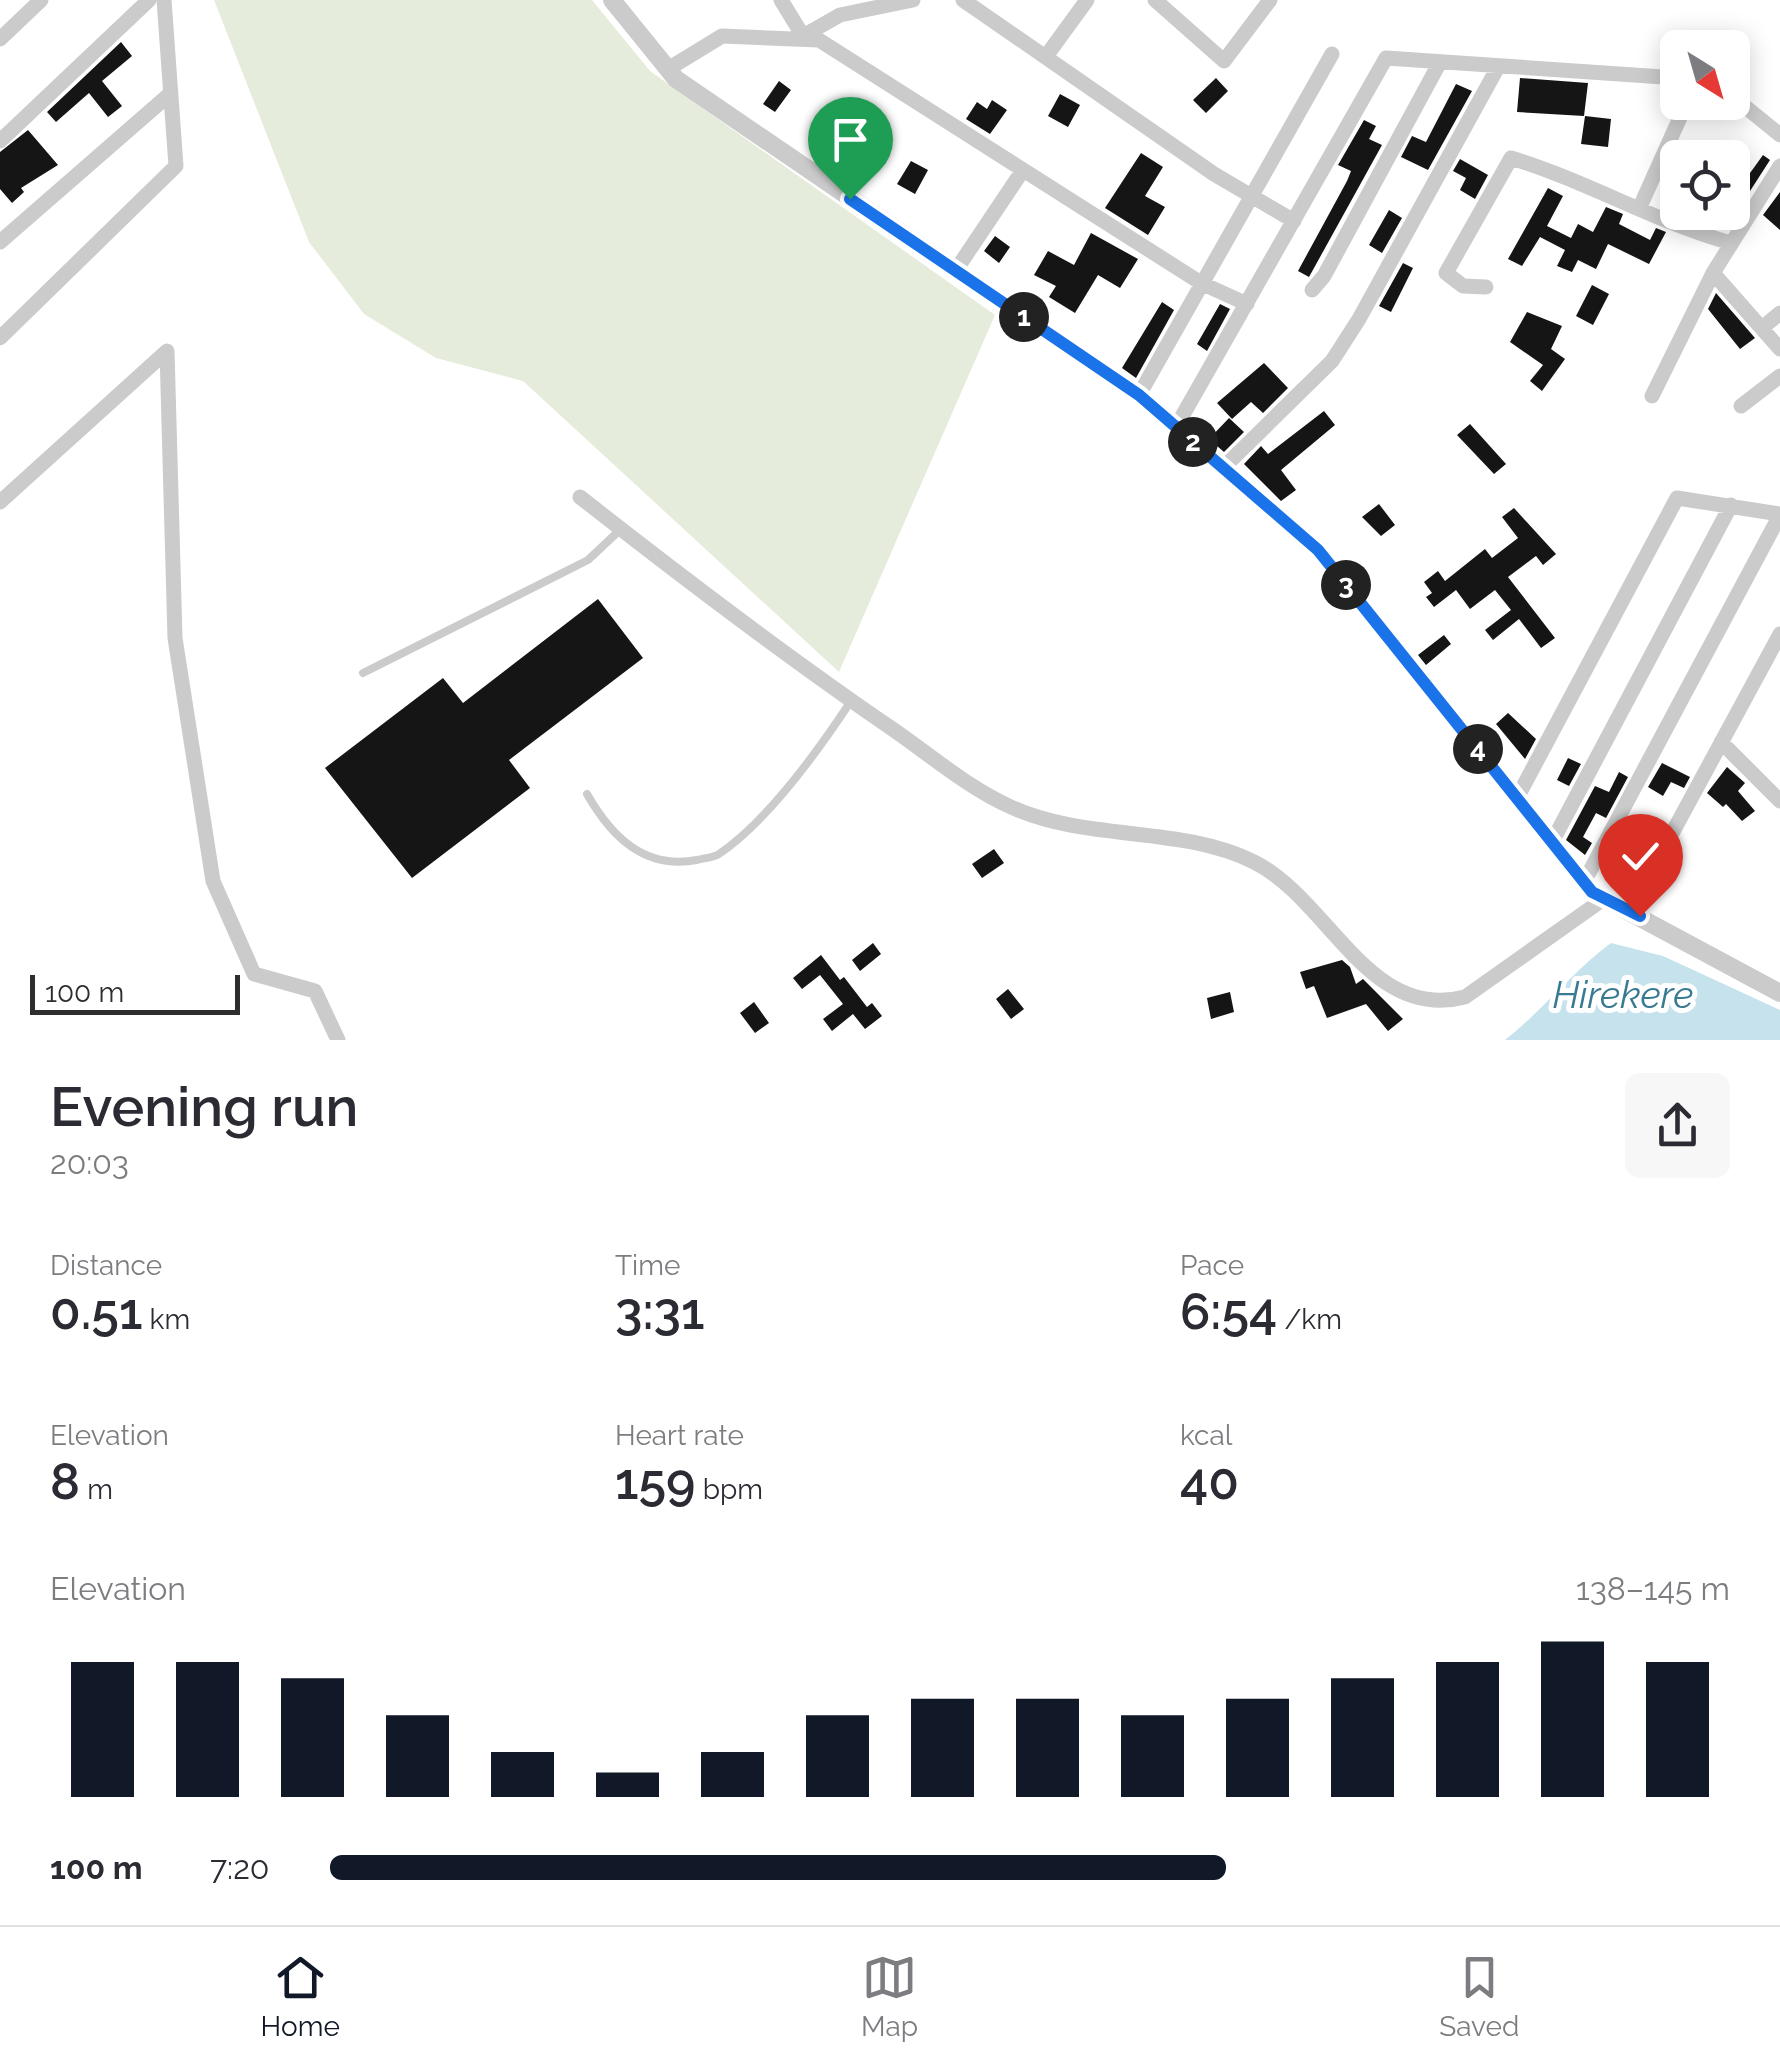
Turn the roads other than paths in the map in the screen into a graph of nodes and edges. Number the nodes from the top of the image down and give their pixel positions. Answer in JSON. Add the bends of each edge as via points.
{"nodes":[{"id":1,"x":41,"y":0,"type":"edge"},
{"id":2,"x":149,"y":0,"type":"edge"},
{"id":3,"x":164,"y":0,"type":"edge"},
{"id":4,"x":612,"y":0,"type":"edge"},
{"id":5,"x":781,"y":0,"type":"edge"},
{"id":6,"x":913,"y":0,"type":"edge"},
{"id":7,"x":963,"y":0,"type":"edge"},
{"id":8,"x":1087,"y":0,"type":"edge"},
{"id":9,"x":1155,"y":0,"type":"edge"},
{"id":10,"x":1270,"y":0,"type":"edge"},
{"id":11,"x":803,"y":36,"type":"junction"},
{"id":12,"x":0,"y":40,"type":"edge"},
{"id":13,"x":1332,"y":54,"type":"dead end"},
{"id":14,"x":1047,"y":55,"type":"junction"},
{"id":15,"x":1440,"y":62,"type":"junction"},
{"id":16,"x":1498,"y":67,"type":"junction"},
{"id":17,"x":668,"y":70,"type":"junction"},
{"id":18,"x":1660,"y":77,"type":"edge"},
{"id":19,"x":171,"y":93,"type":"junction"},
{"id":20,"x":1750,"y":111,"type":"edge"},
{"id":21,"x":1679,"y":120,"type":"edge"},
{"id":22,"x":1780,"y":136,"type":"edge"},
{"id":23,"x":0,"y":141,"type":"edge"},
{"id":24,"x":1780,"y":166,"type":"edge"},
{"id":25,"x":1022,"y":170,"type":"junction"},
{"id":26,"x":1250,"y":195,"type":"junction"},
{"id":27,"x":1638,"y":209,"type":"junction"},
{"id":28,"x":1294,"y":221,"type":"junction"},
{"id":29,"x":0,"y":242,"type":"edge"},
{"id":30,"x":1731,"y":244,"type":"junction"},
{"id":31,"x":956,"y":270,"type":"junction"},
{"id":32,"x":1713,"y":273,"type":"junction"},
{"id":33,"x":1201,"y":283,"type":"junction"},
{"id":34,"x":1486,"y":286,"type":"dead end"},
{"id":35,"x":1312,"y":290,"type":"dead end"},
{"id":36,"x":1247,"y":304,"type":"junction"},
{"id":37,"x":1780,"y":312,"type":"edge"},
{"id":38,"x":1762,"y":328,"type":"junction"},
{"id":39,"x":0,"y":338,"type":"edge"},
{"id":40,"x":1780,"y":349,"type":"edge"},
{"id":41,"x":1780,"y":376,"type":"edge"},
{"id":42,"x":1139,"y":395,"type":"junction"},
{"id":43,"x":1652,"y":396,"type":"dead end"},
{"id":44,"x":1741,"y":406,"type":"dead end"},
{"id":45,"x":1176,"y":427,"type":"junction"},
{"id":46,"x":1224,"y":468,"type":"junction"},
{"id":47,"x":580,"y":498,"type":"dead end"},
{"id":48,"x":0,"y":502,"type":"edge"},
{"id":49,"x":1731,"y":505,"type":"junction"},
{"id":50,"x":1780,"y":514,"type":"edge"},
{"id":51,"x":621,"y":530,"type":"junction"},
{"id":52,"x":1780,"y":634,"type":"edge"},
{"id":53,"x":363,"y":674,"type":"dead end"},
{"id":54,"x":852,"y":701,"type":"junction"},
{"id":55,"x":1721,"y":742,"type":"junction"},
{"id":56,"x":587,"y":794,"type":"dead end"},
{"id":57,"x":1517,"y":798,"type":"junction"},
{"id":58,"x":1780,"y":801,"type":"edge"},
{"id":59,"x":1552,"y":842,"type":"junction"},
{"id":60,"x":1584,"y":882,"type":"junction"},
{"id":61,"x":1604,"y":898,"type":"junction"},
{"id":62,"x":1630,"y":911,"type":"junction"},
{"id":63,"x":1780,"y":993,"type":"edge"},
{"id":64,"x":338,"y":1040,"type":"edge"}],
"edges":[{"from":1,"to":12,"type":"street"},
{"from":2,"to":23,"type":"street"},
{"from":3,"to":19,"type":"street"},
{"from":4,"to":17,"type":"street"},
{"from":5,"to":11,"type":"street"},
{"from":6,"to":11,"type":"street","via":[[840,15]]},
{"from":7,"to":14,"type":"street"},
{"from":8,"to":14,"type":"street"},
{"from":9,"to":10,"type":"street","via":[[1224,61]]},
{"from":11,"to":17,"type":"street","via":[[722,36]]},
{"from":11,"to":25,"type":"street"},
{"from":13,"to":26,"type":"street"},
{"from":14,"to":26,"type":"street"},
{"from":15,"to":16,"type":"street"},
{"from":15,"to":28,"type":"street","via":[[1386,58]]},
{"from":15,"to":35,"type":"street"},
{"from":16,"to":18,"type":"street"},
{"from":16,"to":46,"type":"street","via":[[1332,361]]},
{"from":17,"to":31,"type":"street"},
{"from":19,"to":29,"type":"street"},
{"from":19,"to":39,"type":"street","via":[[176,166]]},
{"from":20,"to":22,"type":"street"},
{"from":21,"to":27,"type":"street"},
{"from":24,"to":30,"type":"street"},
{"from":25,"to":31,"type":"street"},
{"from":25,"to":33,"type":"street"},
{"from":26,"to":28,"type":"street"},
{"from":26,"to":33,"type":"street"},
{"from":27,"to":30,"type":"street"},
{"from":27,"to":34,"type":"street","via":[[1510,158],[1446,273],[1463,286]]},
{"from":28,"to":36,"type":"street"},
{"from":30,"to":32,"type":"street"},
{"from":31,"to":42,"type":"street"},
{"from":32,"to":38,"type":"street"},
{"from":32,"to":43,"type":"street"},
{"from":33,"to":36,"type":"street"},
{"from":33,"to":42,"type":"street"},
{"from":36,"to":45,"type":"street"},
{"from":37,"to":38,"type":"street"},
{"from":38,"to":40,"type":"street"},
{"from":41,"to":44,"type":"street"},
{"from":42,"to":45,"type":"street"},
{"from":45,"to":46,"type":"street"},
{"from":46,"to":57,"type":"street","via":[[1318,550]]},
{"from":47,"to":51,"type":"street"},
{"from":48,"to":64,"type":"street","via":[[167,351],[175,638],[213,880],[254,974],[314,991]]},
{"from":49,"to":50,"type":"street"},
{"from":49,"to":57,"type":"street","via":[[1677,498]]},
{"from":49,"to":59,"type":"street"},
{"from":50,"to":60,"type":"street"},
{"from":51,"to":53,"type":"lane","via":[[588,560]]},
{"from":51,"to":54,"type":"street"},
{"from":52,"to":55,"type":"street"},
{"from":54,"to":56,"type":"lane","via":[[802,774],[717,856],[676,864],[633,851],[606,827]]},
{"from":54,"to":61,"type":"street","via":[[1011,807],[1086,830],[1219,848],[1256,862],[1391,990],[1420,1002],[1465,997]]},
{"from":55,"to":58,"type":"street"},
{"from":55,"to":62,"type":"street"},
{"from":57,"to":59,"type":"street"},
{"from":59,"to":60,"type":"street"},
{"from":60,"to":61,"type":"street"},
{"from":61,"to":62,"type":"street"},
{"from":62,"to":63,"type":"street"}]}
